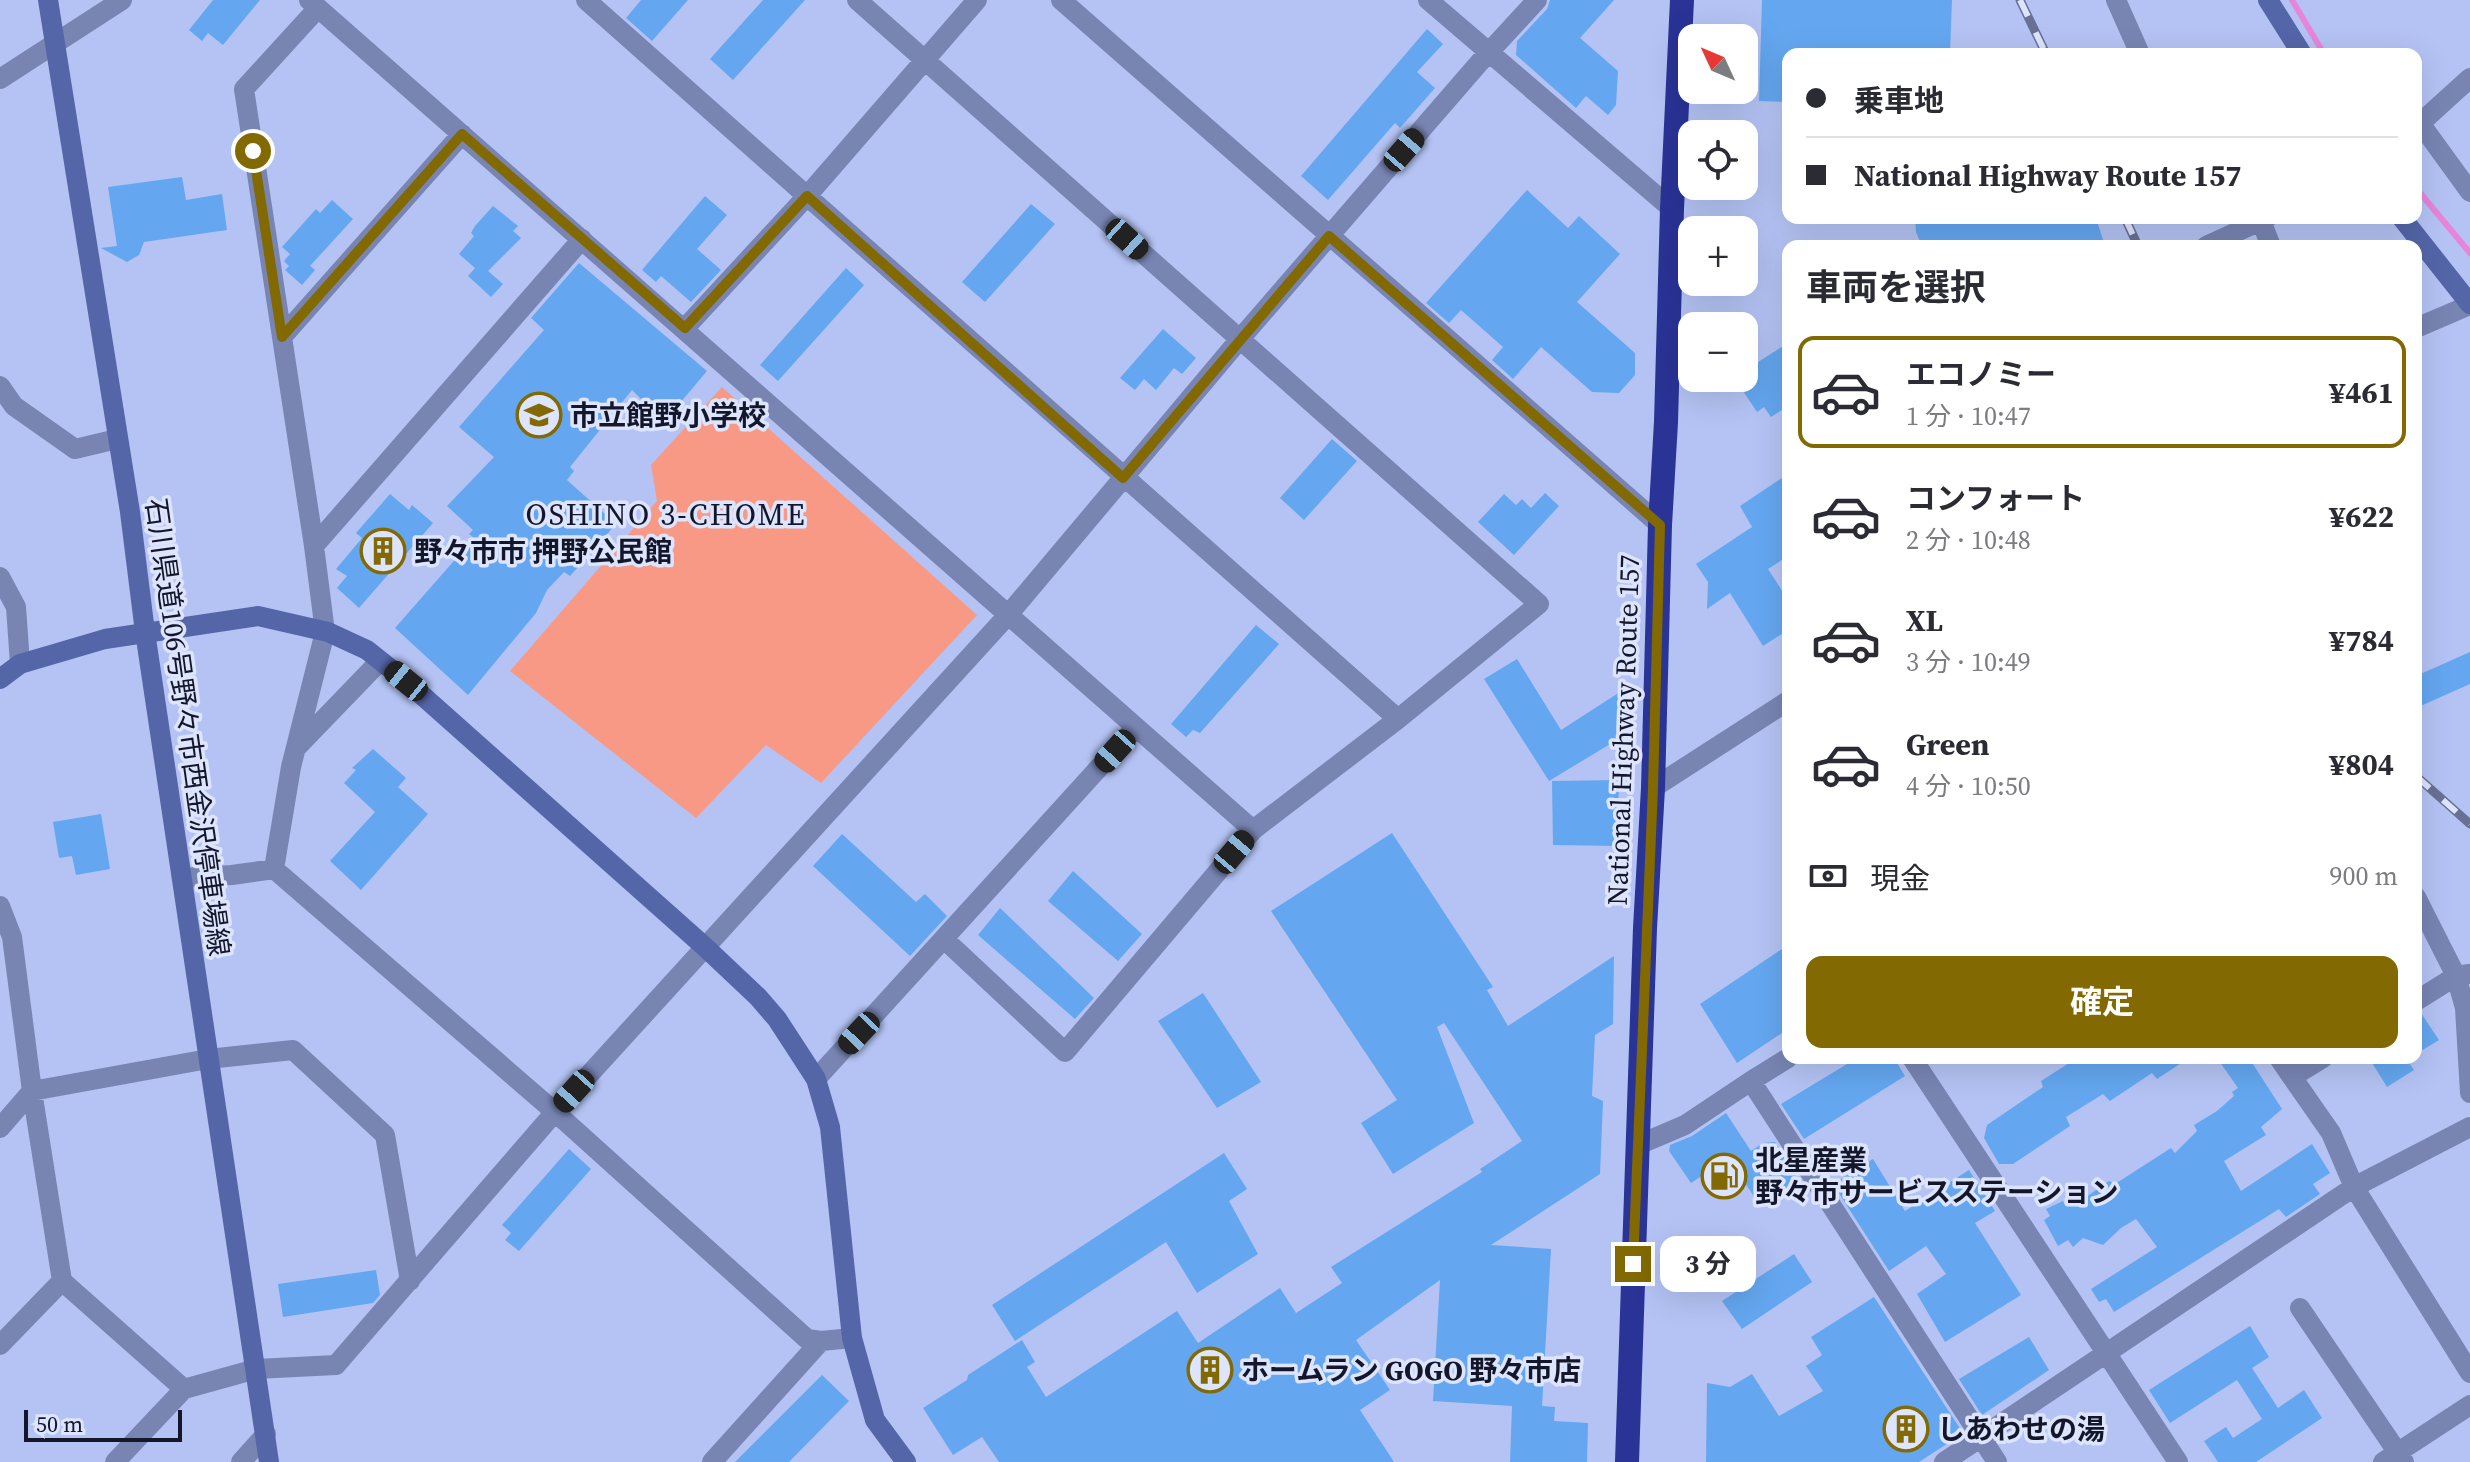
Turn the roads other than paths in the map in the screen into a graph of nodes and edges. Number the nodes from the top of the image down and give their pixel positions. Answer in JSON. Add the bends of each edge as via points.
{"nodes":[{"id":1,"x":48,"y":0,"type":"edge"},
{"id":2,"x":122,"y":0,"type":"edge"},
{"id":3,"x":586,"y":0,"type":"edge"},
{"id":4,"x":857,"y":0,"type":"edge"},
{"id":5,"x":977,"y":0,"type":"edge"},
{"id":6,"x":1061,"y":0,"type":"edge"},
{"id":7,"x":1428,"y":0,"type":"edge"},
{"id":8,"x":1537,"y":0,"type":"edge"},
{"id":9,"x":1682,"y":0,"type":"edge"},
{"id":10,"x":2116,"y":0,"type":"edge"},
{"id":11,"x":2268,"y":0,"type":"edge"},
{"id":12,"x":313,"y":4,"type":"edge"},
{"id":13,"x":53,"y":46,"type":"junction"},
{"id":14,"x":2137,"y":48,"type":"edge"},
{"id":15,"x":2298,"y":48,"type":"edge"},
{"id":16,"x":1488,"y":54,"type":"junction"},
{"id":17,"x":925,"y":60,"type":"junction"},
{"id":18,"x":2470,"y":78,"type":"edge"},
{"id":19,"x":0,"y":79,"type":"edge"},
{"id":20,"x":2422,"y":121,"type":"edge"},
{"id":21,"x":2422,"y":130,"type":"edge"},
{"id":22,"x":462,"y":134,"type":"junction"},
{"id":23,"x":2470,"y":192,"type":"edge"},
{"id":24,"x":807,"y":196,"type":"junction"},
{"id":25,"x":1672,"y":209,"type":"junction"},
{"id":26,"x":2255,"y":224,"type":"edge"},
{"id":27,"x":2407,"y":224,"type":"edge"},
{"id":28,"x":1329,"y":236,"type":"junction"},
{"id":29,"x":582,"y":239,"type":"junction"},
{"id":30,"x":2219,"y":240,"type":"edge"},
{"id":31,"x":2419,"y":240,"type":"edge"},
{"id":32,"x":2422,"y":243,"type":"edge"},
{"id":33,"x":2470,"y":304,"type":"edge"},
{"id":34,"x":2422,"y":325,"type":"edge"},
{"id":35,"x":685,"y":328,"type":"junction"},
{"id":36,"x":282,"y":337,"type":"junction"},
{"id":37,"x":1240,"y":339,"type":"junction"},
{"id":38,"x":0,"y":386,"type":"edge"},
{"id":39,"x":117,"y":439,"type":"junction"},
{"id":40,"x":1123,"y":478,"type":"junction"},
{"id":41,"x":1660,"y":525,"type":"junction"},
{"id":42,"x":314,"y":546,"type":"junction"},
{"id":43,"x":0,"y":577,"type":"edge"},
{"id":44,"x":1008,"y":615,"type":"junction"},
{"id":45,"x":145,"y":632,"type":"junction"},
{"id":46,"x":325,"y":632,"type":"junction"},
{"id":47,"x":380,"y":661,"type":"junction"},
{"id":48,"x":20,"y":664,"type":"junction"},
{"id":49,"x":0,"y":679,"type":"edge"},
{"id":50,"x":1782,"y":705,"type":"edge"},
{"id":51,"x":1398,"y":719,"type":"junction"},
{"id":52,"x":1136,"y":727,"type":"junction"},
{"id":53,"x":295,"y":748,"type":"junction"},
{"id":54,"x":1653,"y":788,"type":"junction"},
{"id":55,"x":1253,"y":830,"type":"junction"},
{"id":56,"x":274,"y":869,"type":"junction"},
{"id":57,"x":182,"y":878,"type":"junction"},
{"id":58,"x":0,"y":906,"type":"edge"},
{"id":59,"x":2422,"y":907,"type":"edge"},
{"id":60,"x":944,"y":939,"type":"junction"},
{"id":61,"x":705,"y":947,"type":"junction"},
{"id":62,"x":2463,"y":975,"type":"edge"},
{"id":63,"x":2422,"y":998,"type":"edge"},
{"id":64,"x":208,"y":1059,"type":"junction"},
{"id":65,"x":1782,"y":1062,"type":"edge"},
{"id":66,"x":1916,"y":1064,"type":"edge"},
{"id":67,"x":2283,"y":1064,"type":"edge"},
{"id":68,"x":2313,"y":1064,"type":"edge"},
{"id":69,"x":2292,"y":1077,"type":"junction"},
{"id":70,"x":816,"y":1079,"type":"junction"},
{"id":71,"x":1751,"y":1081,"type":"junction"},
{"id":72,"x":32,"y":1091,"type":"junction"},
{"id":73,"x":2470,"y":1093,"type":"edge"},
{"id":74,"x":555,"y":1112,"type":"junction"},
{"id":75,"x":2470,"y":1127,"type":"edge"},
{"id":76,"x":0,"y":1128,"type":"edge"},
{"id":77,"x":1638,"y":1145,"type":"junction"},
{"id":78,"x":2354,"y":1187,"type":"junction"},
{"id":79,"x":62,"y":1281,"type":"junction"},
{"id":80,"x":410,"y":1281,"type":"junction"},
{"id":81,"x":2300,"y":1308,"type":"dead end"},
{"id":82,"x":852,"y":1338,"type":"junction"},
{"id":83,"x":821,"y":1341,"type":"junction"},
{"id":84,"x":0,"y":1345,"type":"edge"},
{"id":85,"x":2106,"y":1355,"type":"junction"},
{"id":86,"x":256,"y":1369,"type":"junction"},
{"id":87,"x":2470,"y":1373,"type":"edge"},
{"id":88,"x":184,"y":1389,"type":"junction"},
{"id":89,"x":2470,"y":1405,"type":"edge"},
{"id":90,"x":266,"y":1434,"type":"junction"},
{"id":91,"x":1981,"y":1438,"type":"junction"},
{"id":92,"x":2395,"y":1459,"type":"edge"},
{"id":93,"x":115,"y":1462,"type":"edge"},
{"id":94,"x":241,"y":1462,"type":"edge"},
{"id":95,"x":269,"y":1462,"type":"edge"},
{"id":96,"x":712,"y":1462,"type":"edge"},
{"id":97,"x":906,"y":1462,"type":"edge"},
{"id":98,"x":1627,"y":1462,"type":"edge"},
{"id":99,"x":1944,"y":1462,"type":"edge"},
{"id":100,"x":1997,"y":1462,"type":"edge"},
{"id":101,"x":2178,"y":1462,"type":"edge"}],
"edges":[{"from":1,"to":13,"type":"street","name":"石川県道106号野々市西金沢停車場線"},
{"from":2,"to":13,"type":"street"},
{"from":3,"to":24,"type":"street"},
{"from":4,"to":17,"type":"street"},
{"from":5,"to":17,"type":"street"},
{"from":6,"to":28,"type":"street"},
{"from":7,"to":16,"type":"street"},
{"from":8,"to":16,"type":"street"},
{"from":9,"to":25,"type":"highway","name":"National Highway Route 157"},
{"from":10,"to":14,"type":"street"},
{"from":11,"to":15,"type":"street"},
{"from":12,"to":22,"type":"street"},
{"from":12,"to":36,"type":"street","via":[[244,89]]},
{"from":13,"to":19,"type":"street"},
{"from":13,"to":39,"type":"street","name":"石川県道106号野々市西金沢停車場線"},
{"from":16,"to":25,"type":"street"},
{"from":16,"to":28,"type":"street"},
{"from":17,"to":24,"type":"street"},
{"from":17,"to":37,"type":"street"},
{"from":18,"to":20,"type":"street"},
{"from":21,"to":23,"type":"street"},
{"from":22,"to":29,"type":"street"},
{"from":22,"to":36,"type":"street"},
{"from":24,"to":35,"type":"street"},
{"from":24,"to":40,"type":"street"},
{"from":25,"to":41,"type":"highway","name":"National Highway Route 157"},
{"from":26,"to":30,"type":"street"},
{"from":27,"to":31,"type":"street"},
{"from":28,"to":37,"type":"street"},
{"from":28,"to":41,"type":"street"},
{"from":29,"to":35,"type":"street"},
{"from":29,"to":42,"type":"street"},
{"from":32,"to":33,"type":"street"},
{"from":33,"to":34,"type":"street"},
{"from":35,"to":44,"type":"street"},
{"from":36,"to":42,"type":"street"},
{"from":37,"to":40,"type":"street"},
{"from":37,"to":51,"type":"street","via":[[1539,604]]},
{"from":38,"to":39,"type":"street","via":[[14,406],[75,449]]},
{"from":39,"to":45,"type":"street","name":"石川県道106号野々市西金沢停車場線"},
{"from":40,"to":44,"type":"street"},
{"from":40,"to":51,"type":"street"},
{"from":41,"to":54,"type":"highway","name":"National Highway Route 157"},
{"from":42,"to":46,"type":"street"},
{"from":43,"to":48,"type":"street","via":[[16,607]]},
{"from":44,"to":52,"type":"street"},
{"from":44,"to":61,"type":"street"},
{"from":45,"to":46,"type":"street","via":[[258,616]]},
{"from":45,"to":48,"type":"street"},
{"from":45,"to":57,"type":"street","name":"石川県道106号野々市西金沢停車場線"},
{"from":46,"to":47,"type":"street"},
{"from":46,"to":53,"type":"street"},
{"from":47,"to":53,"type":"street"},
{"from":47,"to":61,"type":"street"},
{"from":48,"to":49,"type":"street"},
{"from":50,"to":54,"type":"street"},
{"from":51,"to":55,"type":"street"},
{"from":52,"to":55,"type":"street"},
{"from":52,"to":60,"type":"street"},
{"from":53,"to":56,"type":"street"},
{"from":54,"to":77,"type":"highway","name":"National Highway Route 157"},
{"from":55,"to":60,"type":"street","via":[[1065,1052]]},
{"from":56,"to":57,"type":"street"},
{"from":56,"to":74,"type":"street"},
{"from":57,"to":64,"type":"street","name":"石川県道106号野々市西金沢停車場線"},
{"from":58,"to":72,"type":"street","via":[[12,937]]},
{"from":59,"to":62,"type":"street"},
{"from":60,"to":70,"type":"street"},
{"from":61,"to":70,"type":"street","via":[[777,1019]]},
{"from":61,"to":74,"type":"street"},
{"from":62,"to":63,"type":"street"},
{"from":62,"to":73,"type":"street"},
{"from":64,"to":72,"type":"street"},
{"from":64,"to":80,"type":"street","via":[[293,1050],[385,1135]]},
{"from":64,"to":86,"type":"street","name":"石川県道106号野々市西金沢停車場線"},
{"from":65,"to":71,"type":"street"},
{"from":66,"to":85,"type":"street"},
{"from":67,"to":69,"type":"street"},
{"from":68,"to":69,"type":"street"},
{"from":69,"to":78,"type":"street","via":[[2331,1133]]},
{"from":70,"to":82,"type":"street","via":[[830,1127]]},
{"from":71,"to":77,"type":"street","via":[[1685,1125]]},
{"from":71,"to":91,"type":"street"},
{"from":72,"to":76,"type":"street"},
{"from":72,"to":79,"type":"street"},
{"from":74,"to":80,"type":"street"},
{"from":74,"to":83,"type":"street","via":[[807,1339]]},
{"from":75,"to":78,"type":"street"},
{"from":77,"to":98,"type":"highway","name":"National Highway Route 157"},
{"from":78,"to":85,"type":"street"},
{"from":78,"to":87,"type":"street"},
{"from":79,"to":84,"type":"street"},
{"from":79,"to":88,"type":"street"},
{"from":80,"to":86,"type":"street","via":[[336,1365]]},
{"from":81,"to":92,"type":"street"},
{"from":82,"to":83,"type":"street"},
{"from":82,"to":97,"type":"street","via":[[875,1420]]},
{"from":83,"to":96,"type":"street"},
{"from":85,"to":91,"type":"street"},
{"from":85,"to":101,"type":"street"},
{"from":86,"to":88,"type":"street"},
{"from":86,"to":90,"type":"street","name":"石川県道106号野々市西金沢停車場線"},
{"from":88,"to":93,"type":"street"},
{"from":89,"to":92,"type":"street"},
{"from":90,"to":94,"type":"street"},
{"from":90,"to":95,"type":"street","name":"石川県道106号野々市西金沢停車場線"},
{"from":91,"to":99,"type":"street"},
{"from":91,"to":100,"type":"street"}]}
